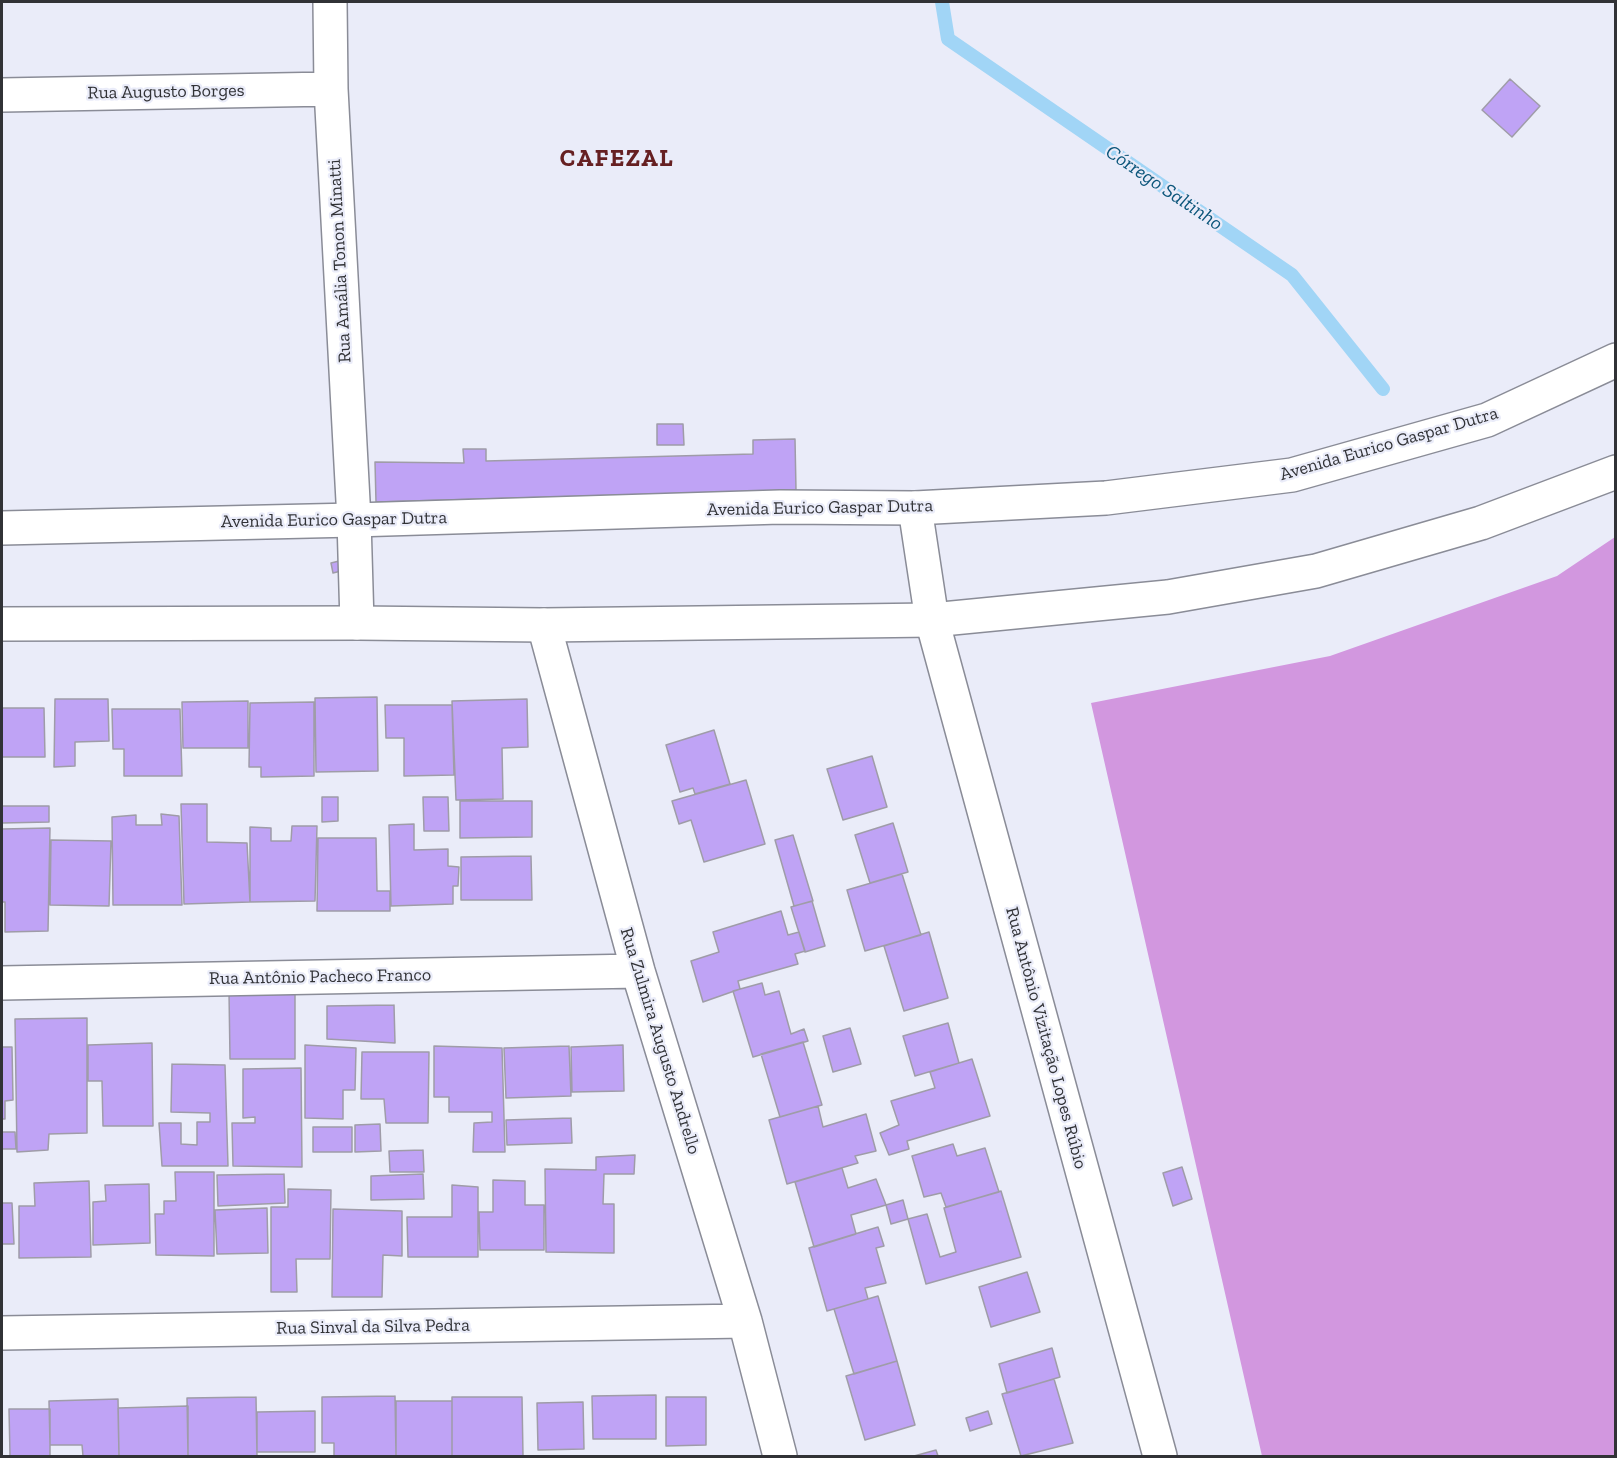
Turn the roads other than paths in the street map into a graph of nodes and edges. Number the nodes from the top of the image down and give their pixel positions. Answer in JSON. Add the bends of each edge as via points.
{"nodes":[{"id":1,"x":330,"y":2,"type":"edge"},
{"id":2,"x":331,"y":89,"type":"junction"},
{"id":3,"x":2,"y":95,"type":"edge"},
{"id":4,"x":1616,"y":360,"type":"edge"},
{"id":5,"x":1616,"y":472,"type":"edge"},
{"id":6,"x":915,"y":508,"type":"junction"},
{"id":7,"x":354,"y":520,"type":"junction"},
{"id":8,"x":2,"y":528,"type":"edge"},
{"id":9,"x":932,"y":620,"type":"junction"},
{"id":10,"x":357,"y":623,"type":"junction"},
{"id":11,"x":2,"y":624,"type":"edge"},
{"id":12,"x":544,"y":626,"type":"junction"},
{"id":13,"x":638,"y":971,"type":"junction"},
{"id":14,"x":2,"y":983,"type":"edge"},
{"id":15,"x":745,"y":1321,"type":"junction"},
{"id":16,"x":2,"y":1333,"type":"edge"},
{"id":17,"x":780,"y":1456,"type":"edge"},
{"id":18,"x":1160,"y":1456,"type":"edge"}],
"edges":[{"from":1,"to":2,"type":"street","name":"Rua Amália Tonon Minatti"},
{"from":2,"to":3,"type":"street","name":"Rua Augusto Borges"},
{"from":2,"to":7,"type":"street","name":"Rua Amália Tonon Minatti"},
{"from":4,"to":6,"type":"street","name":"Avenida Eurico Gaspar Dutra","via":[[1487,420],[1292,475],[1106,498]]},
{"from":5,"to":9,"type":"street","via":[[1481,523],[1316,571],[1168,597]]},
{"from":6,"to":7,"type":"street","name":"Avenida Eurico Gaspar Dutra","via":[[780,507]]},
{"from":6,"to":9,"type":"street","name":"Rua Antônio Vizitação Lopes Rúbio"},
{"from":7,"to":8,"type":"street","name":"Avenida Eurico Gaspar Dutra"},
{"from":7,"to":10,"type":"street","name":"Rua Amália Tonon Minatti"},
{"from":9,"to":12,"type":"street"},
{"from":9,"to":18,"type":"street","name":"Rua Antônio Vizitação Lopes Rúbio"},
{"from":10,"to":11,"type":"street"},
{"from":10,"to":12,"type":"street"},
{"from":12,"to":13,"type":"street","name":"Rua Zulmira Augusto Andrello"},
{"from":13,"to":14,"type":"street","name":"Rua Antônio Pacheco Franco"},
{"from":13,"to":15,"type":"street","name":"Rua Zulmira Augusto Andrello"},
{"from":15,"to":16,"type":"street","name":"Rua Sinval da Silva Pedra"},
{"from":15,"to":17,"type":"street","name":"Rua Zulmira Augusto Andrello"}]}
